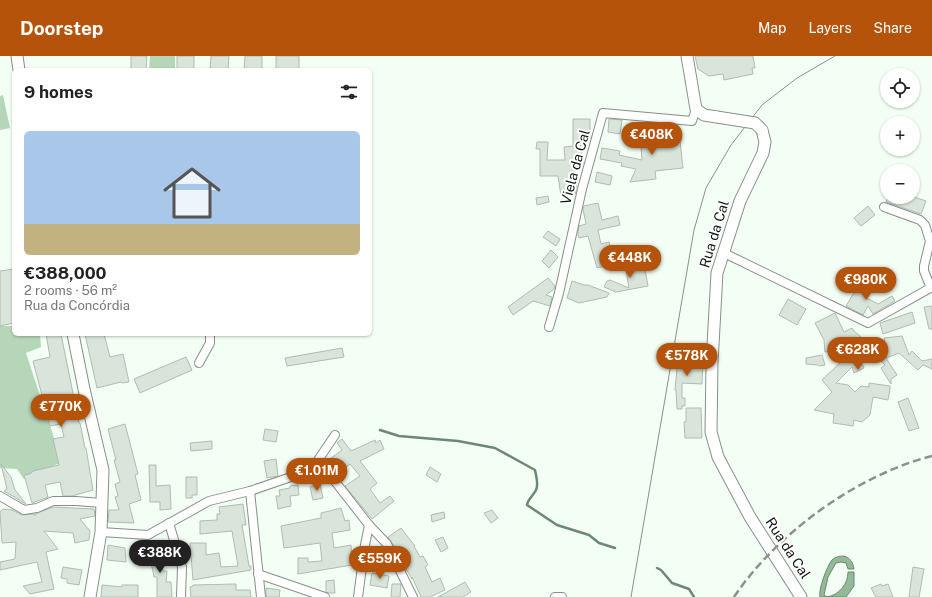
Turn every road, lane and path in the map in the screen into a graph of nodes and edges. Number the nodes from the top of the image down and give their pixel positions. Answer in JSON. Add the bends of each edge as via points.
{"nodes":[{"id":1,"x":17,"y":56,"type":"edge"},
{"id":2,"x":687,"y":56,"type":"edge"},
{"id":3,"x":20,"y":68,"type":"edge"},
{"id":4,"x":696,"y":109,"type":"junction"},
{"id":5,"x":884,"y":207,"type":"dead end"},
{"id":6,"x":724,"y":253,"type":"junction"},
{"id":7,"x":932,"y":287,"type":"edge"},
{"id":8,"x":549,"y":327,"type":"dead end"},
{"id":9,"x":73,"y":336,"type":"edge"},
{"id":10,"x":210,"y":336,"type":"edge"},
{"id":11,"x":199,"y":363,"type":"dead end"},
{"id":12,"x":335,"y":435,"type":"dead end"},
{"id":13,"x":314,"y":469,"type":"junction"},
{"id":14,"x":250,"y":492,"type":"junction"},
{"id":15,"x":0,"y":496,"type":"edge"},
{"id":16,"x":102,"y":503,"type":"junction"},
{"id":17,"x":169,"y":523,"type":"junction"},
{"id":18,"x":369,"y":524,"type":"junction"},
{"id":19,"x":102,"y":532,"type":"junction"},
{"id":20,"x":258,"y":574,"type":"junction"},
{"id":21,"x":90,"y":597,"type":"edge"},
{"id":22,"x":181,"y":597,"type":"edge"},
{"id":23,"x":261,"y":597,"type":"edge"},
{"id":24,"x":325,"y":597,"type":"edge"},
{"id":25,"x":358,"y":597,"type":"edge"},
{"id":26,"x":413,"y":597,"type":"edge"},
{"id":27,"x":556,"y":597,"type":"edge"},
{"id":28,"x":562,"y":597,"type":"edge"},
{"id":29,"x":801,"y":597,"type":"edge"}],
"edges":[{"from":1,"to":3,"type":"street"},
{"from":2,"to":4,"type":"street"},
{"from":4,"to":6,"type":"street","name":"Rua da Cal","bridge":true,"via":[[704,115],[755,123],[762,130],[765,142],[740,202]]},
{"from":4,"to":8,"type":"street","name":"Viela da Cal","via":[[692,121],[603,113]]},
{"from":5,"to":7,"type":"street","via":[[920,220],[924,225],[930,241],[924,271]]},
{"from":6,"to":7,"type":"street","via":[[868,323]]},
{"from":6,"to":29,"type":"street","name":"Rua da Cal","via":[[717,273],[711,432],[718,457],[750,517]]},
{"from":9,"to":16,"type":"street","via":[[103,470]]},
{"from":10,"to":11,"type":"street","via":[[210,343]]},
{"from":12,"to":13,"type":"street"},
{"from":13,"to":14,"type":"street"},
{"from":13,"to":18,"type":"street","via":[[323,466]]},
{"from":14,"to":17,"type":"street","via":[[209,501]]},
{"from":14,"to":20,"type":"street"},
{"from":15,"to":16,"type":"street","via":[[24,510],[53,501]]},
{"from":16,"to":19,"type":"street"},
{"from":17,"to":19,"type":"street","via":[[148,535]]},
{"from":17,"to":22,"type":"street","via":[[182,567]]},
{"from":18,"to":25,"type":"street"},
{"from":18,"to":26,"type":"street","via":[[387,544]]},
{"from":19,"to":21,"type":"street"},
{"from":20,"to":23,"type":"street"},
{"from":20,"to":24,"type":"street"},
{"from":27,"to":28,"type":"street"}]}
